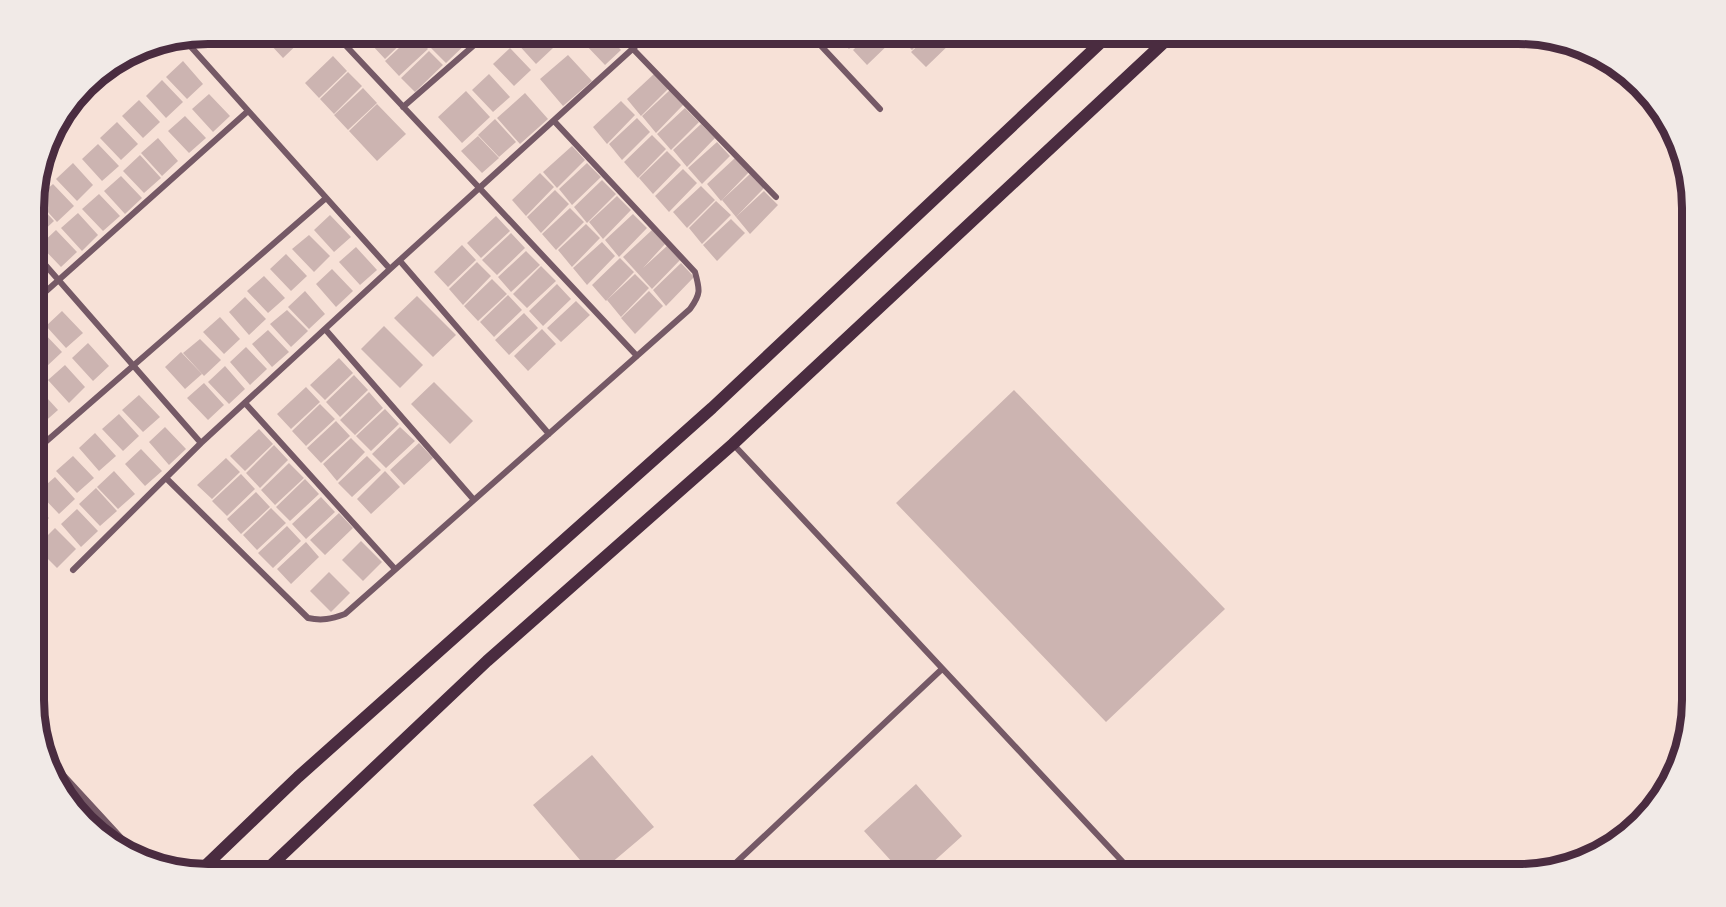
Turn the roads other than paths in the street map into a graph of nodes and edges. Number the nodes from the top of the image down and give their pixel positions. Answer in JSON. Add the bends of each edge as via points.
{"nodes":[{"id":1,"x":343,"y":43,"type":"edge"},
{"id":2,"x":475,"y":43,"type":"edge"},
{"id":3,"x":640,"y":43,"type":"edge"},
{"id":4,"x":818,"y":43,"type":"edge"},
{"id":5,"x":1099,"y":43,"type":"edge"},
{"id":6,"x":1163,"y":43,"type":"edge"},
{"id":7,"x":189,"y":45,"type":"edge"},
{"id":8,"x":633,"y":50,"type":"junction"},
{"id":9,"x":403,"y":107,"type":"junction"},
{"id":10,"x":880,"y":109,"type":"dead end"},
{"id":11,"x":248,"y":111,"type":"junction"},
{"id":12,"x":554,"y":121,"type":"junction"},
{"id":13,"x":478,"y":189,"type":"junction"},
{"id":14,"x":776,"y":196,"type":"dead end"},
{"id":15,"x":326,"y":198,"type":"junction"},
{"id":16,"x":400,"y":261,"type":"junction"},
{"id":17,"x":44,"y":264,"type":"edge"},
{"id":18,"x":390,"y":269,"type":"junction"},
{"id":19,"x":58,"y":280,"type":"junction"},
{"id":20,"x":44,"y":293,"type":"edge"},
{"id":21,"x":325,"y":329,"type":"junction"},
{"id":22,"x":637,"y":356,"type":"junction"},
{"id":23,"x":134,"y":365,"type":"junction"},
{"id":24,"x":245,"y":403,"type":"junction"},
{"id":25,"x":549,"y":434,"type":"junction"},
{"id":26,"x":44,"y":443,"type":"edge"},
{"id":27,"x":201,"y":443,"type":"junction"},
{"id":28,"x":733,"y":444,"type":"junction"},
{"id":29,"x":166,"y":478,"type":"junction"},
{"id":30,"x":474,"y":500,"type":"junction"},
{"id":31,"x":395,"y":569,"type":"junction"},
{"id":32,"x":72,"y":570,"type":"dead end"},
{"id":33,"x":942,"y":669,"type":"junction"},
{"id":34,"x":63,"y":778,"type":"edge"},
{"id":35,"x":117,"y":837,"type":"edge"},
{"id":36,"x":1124,"y":863,"type":"edge"},
{"id":37,"x":213,"y":864,"type":"edge"},
{"id":38,"x":273,"y":864,"type":"edge"},
{"id":39,"x":735,"y":864,"type":"edge"}],
"edges":[{"from":1,"to":9,"type":"street"},
{"from":2,"to":9,"type":"street"},
{"from":3,"to":8,"type":"street"},
{"from":4,"to":10,"type":"street"},
{"from":5,"to":37,"type":"main road","via":[[712,408],[298,777]]},
{"from":6,"to":28,"type":"main road"},
{"from":7,"to":11,"type":"street"},
{"from":8,"to":12,"type":"street"},
{"from":8,"to":14,"type":"street"},
{"from":9,"to":13,"type":"street"},
{"from":11,"to":15,"type":"street"},
{"from":11,"to":19,"type":"street"},
{"from":12,"to":13,"type":"street"},
{"from":12,"to":22,"type":"street","via":[[695,273],[700,289],[697,300]]},
{"from":13,"to":16,"type":"street"},
{"from":13,"to":22,"type":"street"},
{"from":15,"to":18,"type":"street"},
{"from":15,"to":23,"type":"street"},
{"from":16,"to":18,"type":"street"},
{"from":16,"to":25,"type":"street"},
{"from":17,"to":19,"type":"street"},
{"from":18,"to":21,"type":"street"},
{"from":19,"to":20,"type":"street"},
{"from":19,"to":23,"type":"street"},
{"from":21,"to":24,"type":"street"},
{"from":21,"to":30,"type":"street"},
{"from":22,"to":25,"type":"street"},
{"from":23,"to":26,"type":"street"},
{"from":23,"to":27,"type":"street"},
{"from":24,"to":27,"type":"street"},
{"from":24,"to":31,"type":"street"},
{"from":25,"to":30,"type":"street"},
{"from":27,"to":29,"type":"street"},
{"from":28,"to":33,"type":"street"},
{"from":28,"to":38,"type":"main road","via":[[487,661]]},
{"from":29,"to":31,"type":"street","via":[[308,618],[331,619],[345,614]]},
{"from":29,"to":32,"type":"street"},
{"from":30,"to":31,"type":"street"},
{"from":33,"to":36,"type":"street"},
{"from":33,"to":39,"type":"street"},
{"from":34,"to":35,"type":"street"}]}
